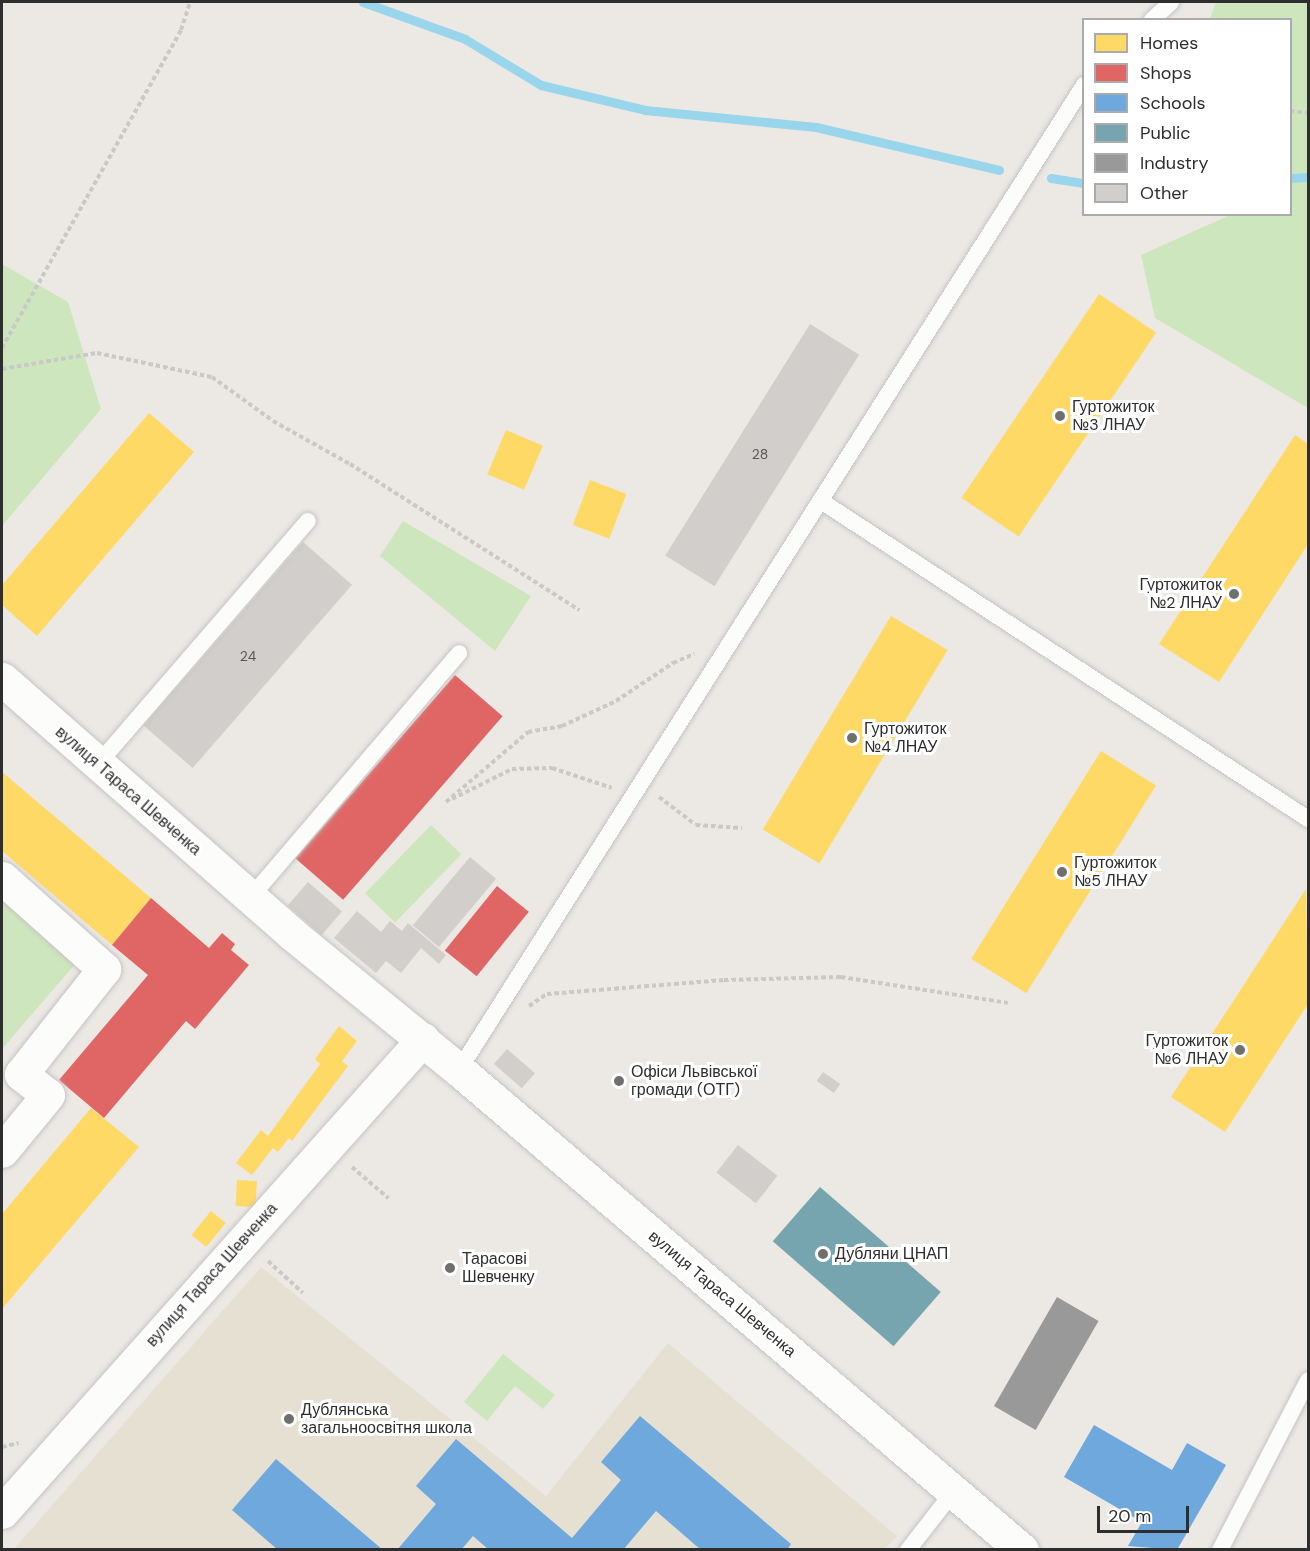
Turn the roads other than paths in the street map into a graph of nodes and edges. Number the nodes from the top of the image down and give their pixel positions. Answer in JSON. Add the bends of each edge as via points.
{"nodes":[{"id":1,"x":1171,"y":2,"type":"edge"},
{"id":2,"x":1154,"y":18,"type":"edge"},
{"id":3,"x":1082,"y":87,"type":"edge"},
{"id":4,"x":821,"y":501,"type":"junction"},
{"id":5,"x":308,"y":521,"type":"dead end"},
{"id":6,"x":459,"y":653,"type":"dead end"},
{"id":7,"x":2,"y":679,"type":"edge"},
{"id":8,"x":98,"y":764,"type":"junction"},
{"id":9,"x":1308,"y":819,"type":"edge"},
{"id":10,"x":2,"y":878,"type":"edge"},
{"id":11,"x":250,"y":898,"type":"junction"},
{"id":12,"x":423,"y":1039,"type":"junction"},
{"id":13,"x":459,"y":1070,"type":"junction"},
{"id":14,"x":2,"y":1151,"type":"edge"},
{"id":15,"x":1308,"y":1380,"type":"edge"},
{"id":16,"x":954,"y":1491,"type":"junction"},
{"id":17,"x":2,"y":1512,"type":"edge"},
{"id":18,"x":908,"y":1550,"type":"edge"},
{"id":19,"x":1022,"y":1550,"type":"edge"},
{"id":20,"x":1220,"y":1550,"type":"edge"}],
"edges":[{"from":1,"to":2,"type":"lane"},
{"from":3,"to":4,"type":"lane"},
{"from":4,"to":9,"type":"lane"},
{"from":4,"to":13,"type":"lane"},
{"from":5,"to":8,"type":"lane"},
{"from":6,"to":11,"type":"lane"},
{"from":7,"to":8,"type":"street","name":"вулиця Тараса Шевченка"},
{"from":8,"to":11,"type":"street","name":"вулиця Тараса Шевченка"},
{"from":10,"to":14,"type":"street","via":[[104,969],[21,1074],[48,1095]]},
{"from":11,"to":12,"type":"street","name":"вулиця Тараса Шевченка"},
{"from":12,"to":13,"type":"street","name":"вулиця Тараса Шевченка"},
{"from":12,"to":17,"type":"street","name":"вулиця Тараса Шевченка"},
{"from":13,"to":16,"type":"street","name":"вулиця Тараса Шевченка"},
{"from":15,"to":20,"type":"lane"},
{"from":16,"to":18,"type":"lane"},
{"from":16,"to":19,"type":"street","name":"вулиця Тараса Шевченка"}]}
